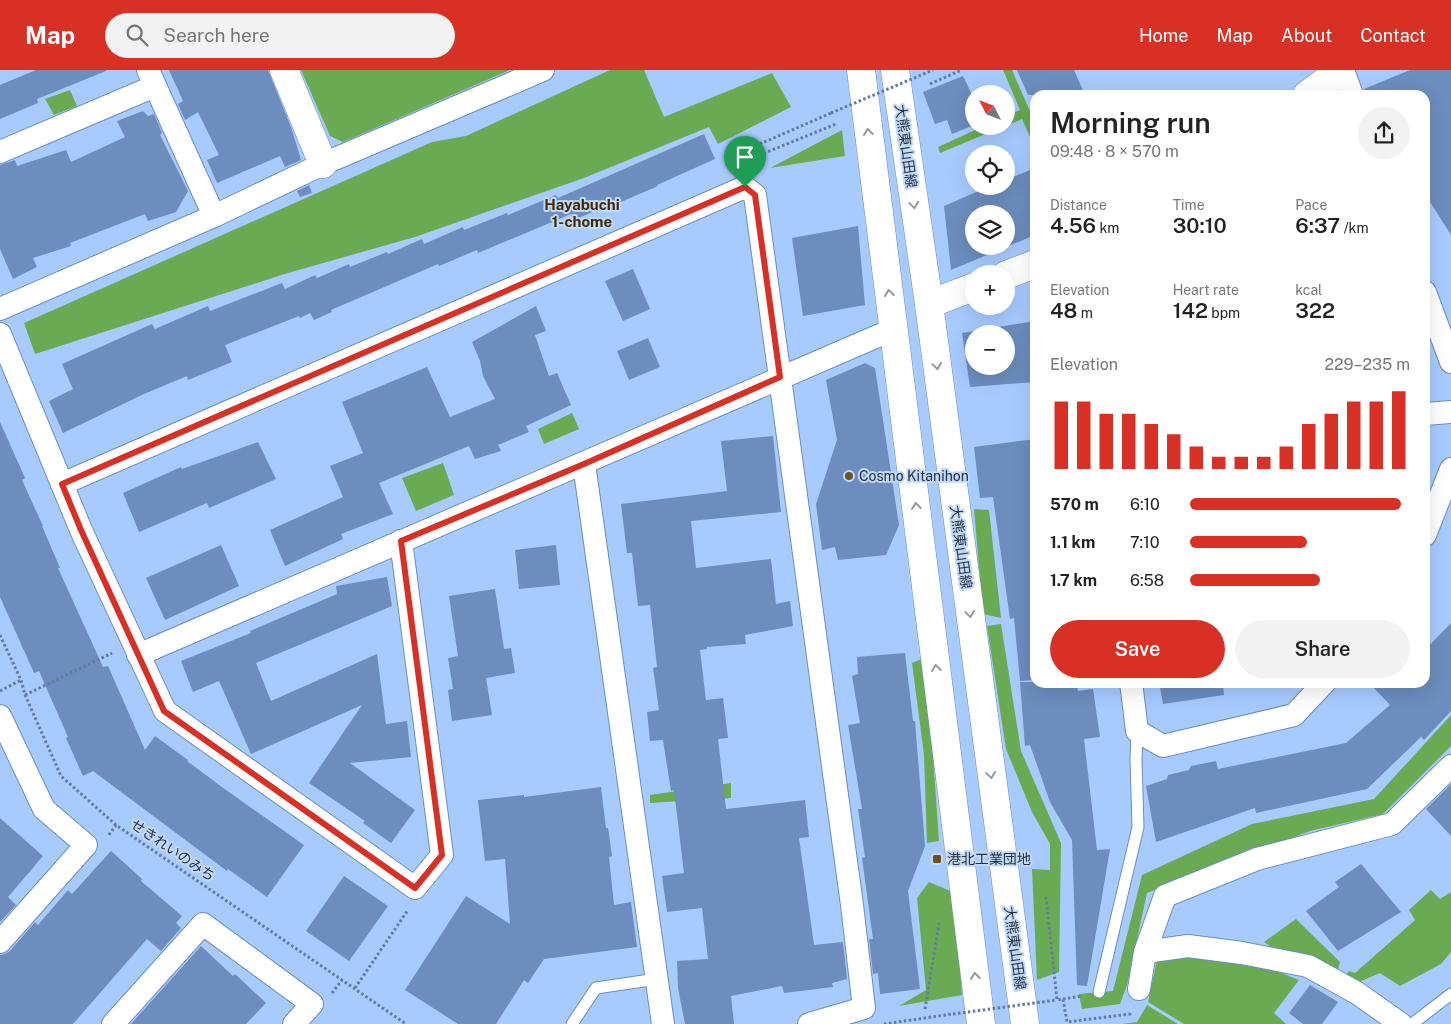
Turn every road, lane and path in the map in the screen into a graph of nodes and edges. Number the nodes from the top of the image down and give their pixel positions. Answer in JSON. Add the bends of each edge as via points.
{"nodes":[{"id":1,"x":284,"y":70,"type":"edge"},
{"id":2,"x":543,"y":70,"type":"edge"},
{"id":3,"x":860,"y":70,"type":"edge"},
{"id":4,"x":895,"y":70,"type":"edge"},
{"id":5,"x":933,"y":70,"type":"edge"},
{"id":6,"x":962,"y":70,"type":"edge"},
{"id":7,"x":1342,"y":70,"type":"edge"},
{"id":8,"x":151,"y":78,"type":"edge"},
{"id":9,"x":930,"y":84,"type":"dead end"},
{"id":10,"x":1314,"y":90,"type":"edge"},
{"id":11,"x":1350,"y":90,"type":"edge"},
{"id":12,"x":836,"y":124,"type":"dead end"},
{"id":13,"x":0,"y":152,"type":"edge"},
{"id":14,"x":322,"y":164,"type":"junction"},
{"id":15,"x":214,"y":216,"type":"junction"},
{"id":16,"x":1030,"y":266,"type":"edge"},
{"id":17,"x":1015,"y":272,"type":"edge"},
{"id":18,"x":965,"y":290,"type":"edge"},
{"id":19,"x":928,"y":304,"type":"junction"},
{"id":20,"x":1430,"y":305,"type":"edge"},
{"id":21,"x":0,"y":309,"type":"edge"},
{"id":22,"x":894,"y":329,"type":"junction"},
{"id":23,"x":0,"y":334,"type":"edge"},
{"id":24,"x":1451,"y":362,"type":"edge"},
{"id":25,"x":780,"y":377,"type":"junction"},
{"id":26,"x":1451,"y":412,"type":"edge"},
{"id":27,"x":1430,"y":414,"type":"edge"},
{"id":28,"x":584,"y":464,"type":"junction"},
{"id":29,"x":1451,"y":469,"type":"edge"},
{"id":30,"x":62,"y":484,"type":"junction"},
{"id":31,"x":1430,"y":522,"type":"edge"},
{"id":32,"x":401,"y":541,"type":"junction"},
{"id":33,"x":0,"y":635,"type":"edge"},
{"id":34,"x":136,"y":649,"type":"junction"},
{"id":35,"x":21,"y":680,"type":"junction"},
{"id":36,"x":1133,"y":688,"type":"edge"},
{"id":37,"x":1319,"y":688,"type":"edge"},
{"id":38,"x":0,"y":692,"type":"edge"},
{"id":39,"x":25,"y":695,"type":"junction"},
{"id":40,"x":0,"y":716,"type":"edge"},
{"id":41,"x":1137,"y":731,"type":"junction"},
{"id":42,"x":1451,"y":766,"type":"edge"},
{"id":43,"x":415,"y":888,"type":"junction"},
{"id":44,"x":1046,"y":896,"type":"dead end"},
{"id":45,"x":940,"y":917,"type":"dead end"},
{"id":46,"x":0,"y":942,"type":"edge"},
{"id":47,"x":1146,"y":952,"type":"junction"},
{"id":48,"x":657,"y":979,"type":"junction"},
{"id":49,"x":354,"y":988,"type":"junction"},
{"id":50,"x":1099,"y":992,"type":"dead end"},
{"id":51,"x":1137,"y":994,"type":"joint"},
{"id":52,"x":1451,"y":994,"type":"edge"},
{"id":53,"x":1057,"y":1000,"type":"junction"},
{"id":54,"x":924,"y":1008,"type":"dead end"},
{"id":55,"x":113,"y":1024,"type":"edge"},
{"id":56,"x":294,"y":1024,"type":"edge"},
{"id":57,"x":406,"y":1024,"type":"edge"},
{"id":58,"x":572,"y":1024,"type":"edge"},
{"id":59,"x":663,"y":1024,"type":"edge"},
{"id":60,"x":809,"y":1024,"type":"edge"},
{"id":61,"x":883,"y":1024,"type":"edge"},
{"id":62,"x":981,"y":1024,"type":"edge"},
{"id":63,"x":1025,"y":1024,"type":"edge"},
{"id":64,"x":1401,"y":1024,"type":"edge"},
{"id":65,"x":1412,"y":1024,"type":"edge"}],
"edges":[{"from":1,"to":14,"type":"street"},
{"from":2,"to":14,"type":"street"},
{"from":22,"to":3,"type":"street","one_way":true},
{"from":4,"to":19,"type":"street","name":"大熊東山田線","one_way":true},
{"from":5,"to":12,"type":"path","bridge":true,"via":[[732,156],[736,165]]},
{"from":6,"to":9,"type":"path"},
{"from":7,"to":10,"type":"street"},
{"from":7,"to":11,"type":"street"},
{"from":8,"to":13,"type":"street"},
{"from":8,"to":15,"type":"street"},
{"from":14,"to":15,"type":"street"},
{"from":15,"to":21,"type":"street"},
{"from":16,"to":17,"type":"street"},
{"from":18,"to":19,"type":"street"},
{"from":19,"to":63,"type":"street","name":"大熊東山田線","one_way":true},
{"from":20,"to":24,"type":"street"},
{"from":22,"to":25,"type":"street"},
{"from":62,"to":22,"type":"street","one_way":true},
{"from":23,"to":30,"type":"street"},
{"from":25,"to":28,"type":"street"},
{"from":25,"to":30,"type":"street","via":[[755,195],[745,187]]},
{"from":25,"to":60,"type":"street","via":[[864,1008]]},
{"from":26,"to":27,"type":"street"},
{"from":28,"to":32,"type":"street"},
{"from":28,"to":48,"type":"street"},
{"from":29,"to":31,"type":"street"},
{"from":30,"to":34,"type":"street"},
{"from":32,"to":34,"type":"street"},
{"from":32,"to":43,"type":"street","via":[[442,855]]},
{"from":33,"to":35,"type":"path","name":"せきれいのみち"},
{"from":34,"to":39,"type":"path"},
{"from":34,"to":43,"type":"street","via":[[164,711]]},
{"from":35,"to":38,"type":"path"},
{"from":35,"to":39,"type":"path","name":"せきれいのみち"},
{"from":36,"to":41,"type":"street"},
{"from":37,"to":41,"type":"street","via":[[1294,714],[1162,746]]},
{"from":39,"to":49,"type":"path","name":"せきれいのみち","via":[[61,776],[116,825]]},
{"from":40,"to":46,"type":"street","via":[[44,809],[86,845]]},
{"from":41,"to":50,"type":"lane","via":[[1138,827]]},
{"from":42,"to":47,"type":"street","via":[[1392,824],[1257,859],[1165,896]]},
{"from":43,"to":49,"type":"path","via":[[412,905]]},
{"from":44,"to":53,"type":"path"},
{"from":45,"to":54,"type":"path"},
{"from":47,"to":51,"type":"street"},
{"from":47,"to":64,"type":"street","via":[[1188,946],[1308,966],[1357,993]]},
{"from":48,"to":58,"type":"lane","via":[[596,988]]},
{"from":48,"to":59,"type":"street"},
{"from":49,"to":57,"type":"path","name":"せきれいのみち"},
{"from":51,"to":53,"type":"path","via":[[1130,1014],[1067,1022],[1063,1000]]},
{"from":52,"to":65,"type":"lane"},
{"from":53,"to":61,"type":"path","bridge":true},
{"from":55,"to":56,"type":"street","via":[[203,924],[312,1004]]}]}
